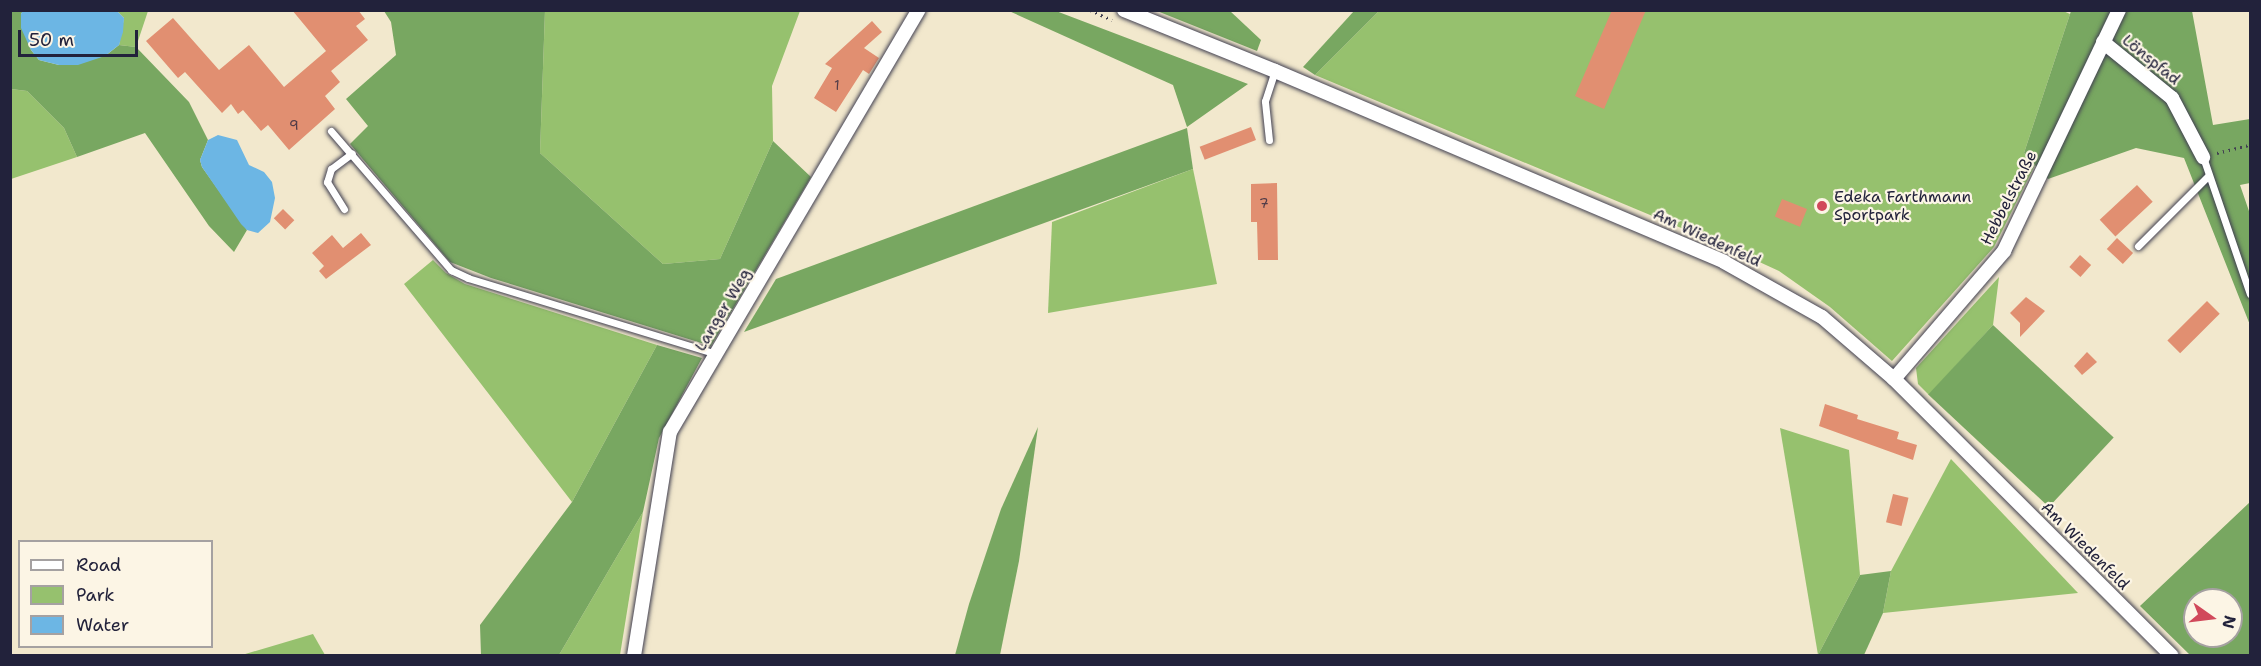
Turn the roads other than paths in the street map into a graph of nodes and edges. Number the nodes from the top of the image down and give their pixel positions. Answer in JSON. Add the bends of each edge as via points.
{"nodes":[{"id":1,"x":919,"y":10,"type":"edge"},
{"id":2,"x":2119,"y":10,"type":"edge"},
{"id":3,"x":1123,"y":17,"type":"edge"},
{"id":4,"x":2103,"y":42,"type":"junction"},
{"id":5,"x":1275,"y":71,"type":"junction"},
{"id":6,"x":331,"y":131,"type":"dead end"},
{"id":7,"x":1269,"y":140,"type":"dead end"},
{"id":8,"x":352,"y":153,"type":"junction"},
{"id":9,"x":2203,"y":157,"type":"joint"},
{"id":10,"x":2209,"y":175,"type":"junction"},
{"id":11,"x":345,"y":209,"type":"dead end"},
{"id":12,"x":2138,"y":246,"type":"dead end"},
{"id":13,"x":2250,"y":294,"type":"edge"},
{"id":14,"x":716,"y":354,"type":"junction"},
{"id":15,"x":1891,"y":382,"type":"junction"},
{"id":16,"x":634,"y":656,"type":"edge"},
{"id":17,"x":2172,"y":656,"type":"edge"}],
"edges":[{"from":1,"to":14,"type":"street","name":"Langer Weg"},
{"from":2,"to":4,"type":"street","name":"Hebbelstraße"},
{"from":3,"to":5,"type":"street","name":"Am Wiedenfeld"},
{"from":4,"to":9,"type":"street","name":"Lönspfad","via":[[2172,98]]},
{"from":4,"to":15,"type":"street","name":"Hebbelstraße","via":[[2004,251]]},
{"from":5,"to":7,"type":"lane","via":[[1265,101]]},
{"from":5,"to":15,"type":"street","name":"Am Wiedenfeld","via":[[1724,262],[1822,317]]},
{"from":6,"to":8,"type":"lane"},
{"from":8,"to":11,"type":"lane","via":[[332,169],[327,182]]},
{"from":8,"to":14,"type":"lane","via":[[451,270]]},
{"from":9,"to":10,"type":"lane"},
{"from":10,"to":12,"type":"lane"},
{"from":10,"to":13,"type":"lane"},
{"from":14,"to":16,"type":"street","name":"Langer Weg","via":[[670,432]]},
{"from":15,"to":17,"type":"street","name":"Am Wiedenfeld"}]}
